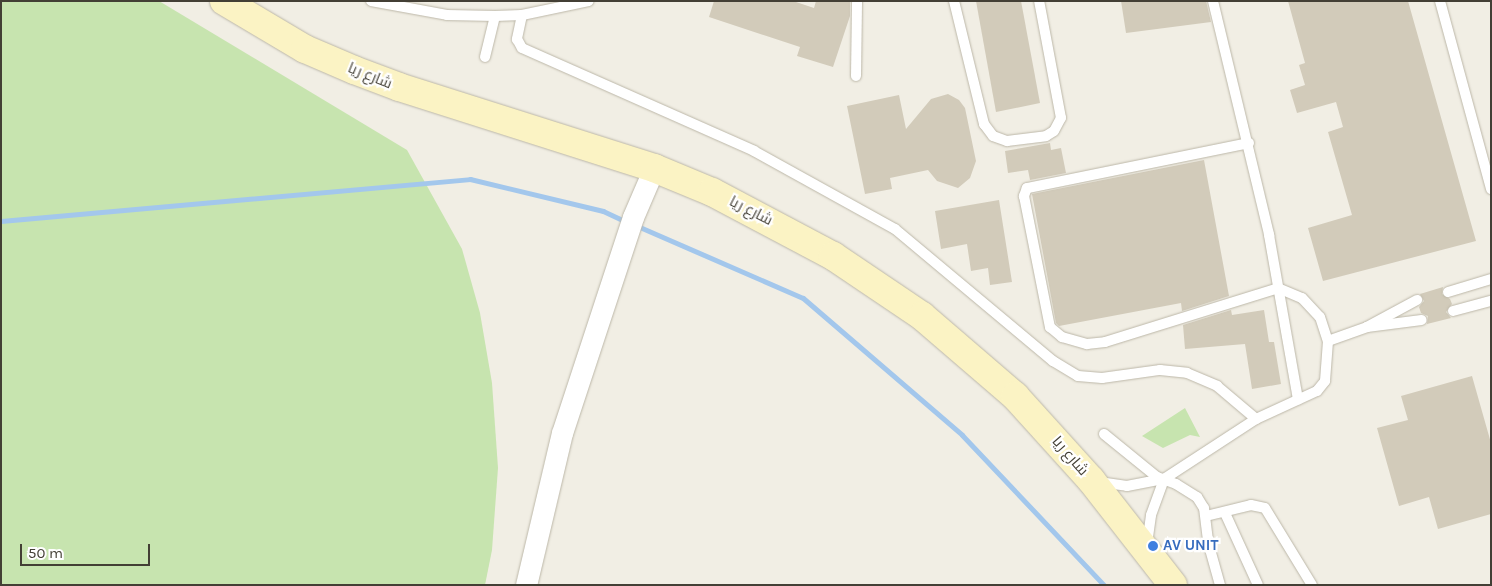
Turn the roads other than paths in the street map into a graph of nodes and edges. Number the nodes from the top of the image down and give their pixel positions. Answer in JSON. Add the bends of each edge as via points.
{"nodes":[{"id":1,"x":224,"y":1,"type":"edge"},
{"id":2,"x":371,"y":1,"type":"edge"},
{"id":3,"x":589,"y":1,"type":"edge"},
{"id":4,"x":857,"y":1,"type":"edge"},
{"id":5,"x":954,"y":1,"type":"edge"},
{"id":6,"x":1039,"y":1,"type":"edge"},
{"id":7,"x":1212,"y":1,"type":"edge"},
{"id":8,"x":1440,"y":1,"type":"edge"},
{"id":9,"x":522,"y":15,"type":"junction"},
{"id":10,"x":496,"y":16,"type":"junction"},
{"id":11,"x":485,"y":57,"type":"dead end"},
{"id":12,"x":856,"y":76,"type":"dead end"},
{"id":13,"x":1249,"y":143,"type":"junction"},
{"id":14,"x":654,"y":168,"type":"junction"},
{"id":15,"x":1491,"y":189,"type":"edge"},
{"id":16,"x":1491,"y":279,"type":"edge"},
{"id":17,"x":1278,"y":288,"type":"junction"},
{"id":18,"x":1448,"y":292,"type":"dead end"},
{"id":19,"x":1417,"y":300,"type":"dead end"},
{"id":20,"x":1491,"y":301,"type":"edge"},
{"id":21,"x":1453,"y":311,"type":"dead end"},
{"id":22,"x":1422,"y":320,"type":"dead end"},
{"id":23,"x":1367,"y":327,"type":"junction"},
{"id":24,"x":1328,"y":340,"type":"junction"},
{"id":25,"x":1298,"y":399,"type":"junction"},
{"id":26,"x":1256,"y":419,"type":"junction"},
{"id":27,"x":1104,"y":434,"type":"dead end"},
{"id":28,"x":1164,"y":479,"type":"junction"},
{"id":29,"x":1091,"y":480,"type":"junction"},
{"id":30,"x":1225,"y":513,"type":"junction"},
{"id":31,"x":1206,"y":516,"type":"junction"},
{"id":32,"x":1146,"y":552,"type":"junction"},
{"id":33,"x":526,"y":585,"type":"edge"},
{"id":34,"x":1173,"y":585,"type":"edge"},
{"id":35,"x":1220,"y":585,"type":"edge"},
{"id":36,"x":1258,"y":585,"type":"edge"},
{"id":37,"x":1312,"y":585,"type":"edge"}],
"edges":[{"from":1,"to":14,"type":"main road","name":"شارع ريا","via":[[305,49],[399,88]]},
{"from":2,"to":10,"type":"lane","via":[[447,15]]},
{"from":3,"to":9,"type":"lane"},
{"from":4,"to":12,"type":"lane"},
{"from":5,"to":6,"type":"lane","via":[[984,124],[993,136],[1007,141],[1046,136],[1054,131],[1061,118]]},
{"from":7,"to":13,"type":"lane"},
{"from":8,"to":15,"type":"lane"},
{"from":9,"to":10,"type":"lane"},
{"from":9,"to":26,"type":"lane","via":[[517,38],[522,48],[754,151],[896,230],[1053,360],[1078,376],[1102,378],[1160,370],[1187,372],[1217,386]]},
{"from":10,"to":11,"type":"lane"},
{"from":13,"to":17,"type":"lane"},
{"from":13,"to":17,"type":"lane","via":[[1031,186],[1024,196],[1029,224],[1050,327],[1062,337],[1087,344],[1123,339]]},
{"from":14,"to":29,"type":"main road","name":"شارع ريا","via":[[768,220],[833,256],[898,298],[1015,396]]},
{"from":14,"to":33,"type":"street","via":[[630,225],[562,433]]},
{"from":16,"to":18,"type":"lane"},
{"from":17,"to":24,"type":"lane","via":[[1302,298],[1320,317]]},
{"from":17,"to":25,"type":"lane"},
{"from":19,"to":23,"type":"lane"},
{"from":20,"to":21,"type":"lane"},
{"from":22,"to":23,"type":"lane"},
{"from":23,"to":24,"type":"lane"},
{"from":24,"to":25,"type":"lane","via":[[1325,381],[1317,391]]},
{"from":25,"to":26,"type":"lane"},
{"from":26,"to":28,"type":"lane"},
{"from":27,"to":28,"type":"lane"},
{"from":28,"to":29,"type":"lane","via":[[1127,486]]},
{"from":28,"to":31,"type":"lane","via":[[1197,497]]},
{"from":28,"to":32,"type":"lane","via":[[1151,515]]},
{"from":29,"to":32,"type":"main road","name":"شارع ريا"},
{"from":30,"to":31,"type":"lane"},
{"from":30,"to":36,"type":"lane"},
{"from":30,"to":37,"type":"lane","via":[[1251,505],[1265,508]]},
{"from":31,"to":35,"type":"lane","via":[[1208,542]]},
{"from":32,"to":34,"type":"main road","name":"شارع ريا"}]}
